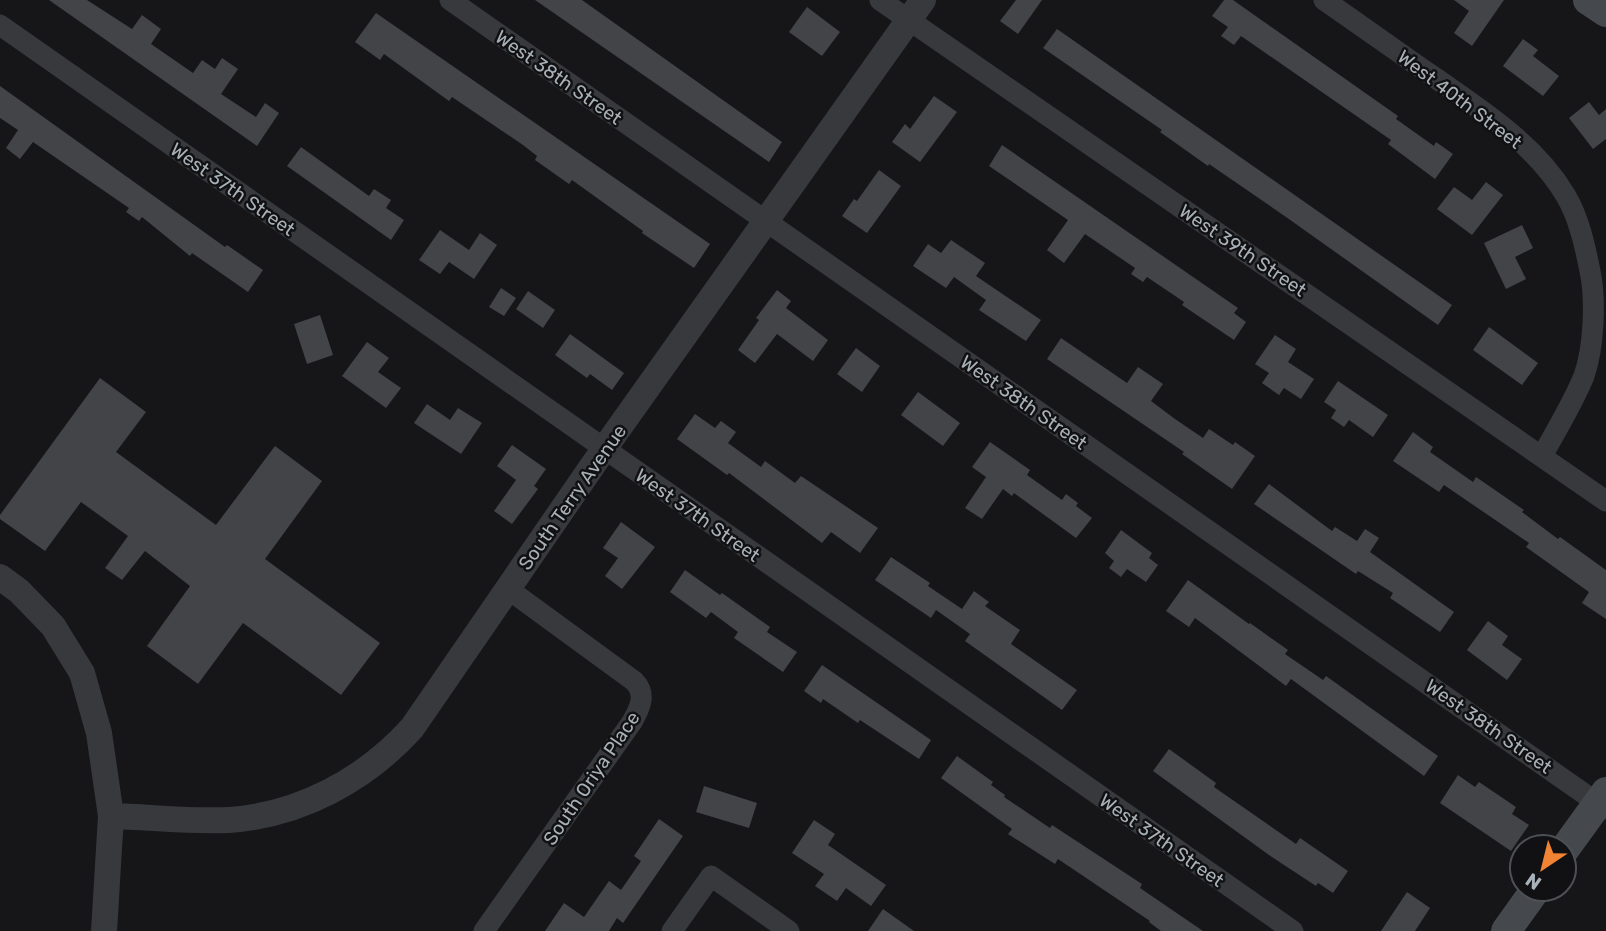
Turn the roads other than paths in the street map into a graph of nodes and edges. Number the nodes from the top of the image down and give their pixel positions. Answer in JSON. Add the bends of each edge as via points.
{"nodes":[{"id":1,"x":450,"y":0,"type":"edge"},
{"id":2,"x":880,"y":0,"type":"edge"},
{"id":3,"x":1324,"y":0,"type":"edge"},
{"id":4,"x":1588,"y":0,"type":"edge"},
{"id":5,"x":916,"y":10,"type":"edge"},
{"id":6,"x":1606,"y":12,"type":"edge"},
{"id":7,"x":0,"y":25,"type":"edge"},
{"id":8,"x":765,"y":221,"type":"junction"},
{"id":9,"x":604,"y":449,"type":"junction"},
{"id":10,"x":1542,"y":456,"type":"junction"},
{"id":11,"x":1606,"y":502,"type":"edge"},
{"id":12,"x":0,"y":577,"type":"edge"},
{"id":13,"x":508,"y":589,"type":"junction"},
{"id":14,"x":1603,"y":801,"type":"edge"},
{"id":15,"x":111,"y":816,"type":"junction"},
{"id":16,"x":1578,"y":833,"type":"edge"},
{"id":17,"x":1526,"y":903,"type":"edge"},
{"id":18,"x":104,"y":931,"type":"edge"},
{"id":19,"x":484,"y":931,"type":"edge"},
{"id":20,"x":672,"y":931,"type":"edge"},
{"id":21,"x":789,"y":931,"type":"edge"},
{"id":22,"x":1293,"y":931,"type":"edge"},
{"id":23,"x":1506,"y":931,"type":"edge"}],
"edges":[{"from":1,"to":8,"type":"street","name":"West 38th Street"},
{"from":2,"to":5,"type":"street","name":"West 39th Street"},
{"from":3,"to":10,"type":"street","name":"West 40th Street","via":[[1522,143],[1566,196],[1588,260],[1594,317],[1585,373]]},
{"from":4,"to":6,"type":"main road"},
{"from":5,"to":8,"type":"street","name":"South Terry Avenue"},
{"from":5,"to":10,"type":"street","name":"West 39th Street"},
{"from":7,"to":9,"type":"street","name":"West 37th Street"},
{"from":8,"to":9,"type":"street","name":"South Terry Avenue"},
{"from":8,"to":14,"type":"street","name":"West 38th Street"},
{"from":9,"to":13,"type":"street","name":"South Terry Avenue"},
{"from":9,"to":22,"type":"street","name":"West 37th Street"},
{"from":10,"to":11,"type":"street","name":"West 39th Street"},
{"from":12,"to":15,"type":"street","via":[[53,626],[82,673],[99,733]]},
{"from":13,"to":15,"type":"street","name":"South Terry Avenue","via":[[412,729],[394,748],[325,795],[273,813],[228,820]]},
{"from":13,"to":19,"type":"street","name":"South Oriya Place","via":[[634,681],[642,699],[632,722]]},
{"from":14,"to":16,"type":"main road"},
{"from":15,"to":18,"type":"street"},
{"from":17,"to":23,"type":"main road"},
{"from":20,"to":21,"type":"street","via":[[711,876]]}]}
